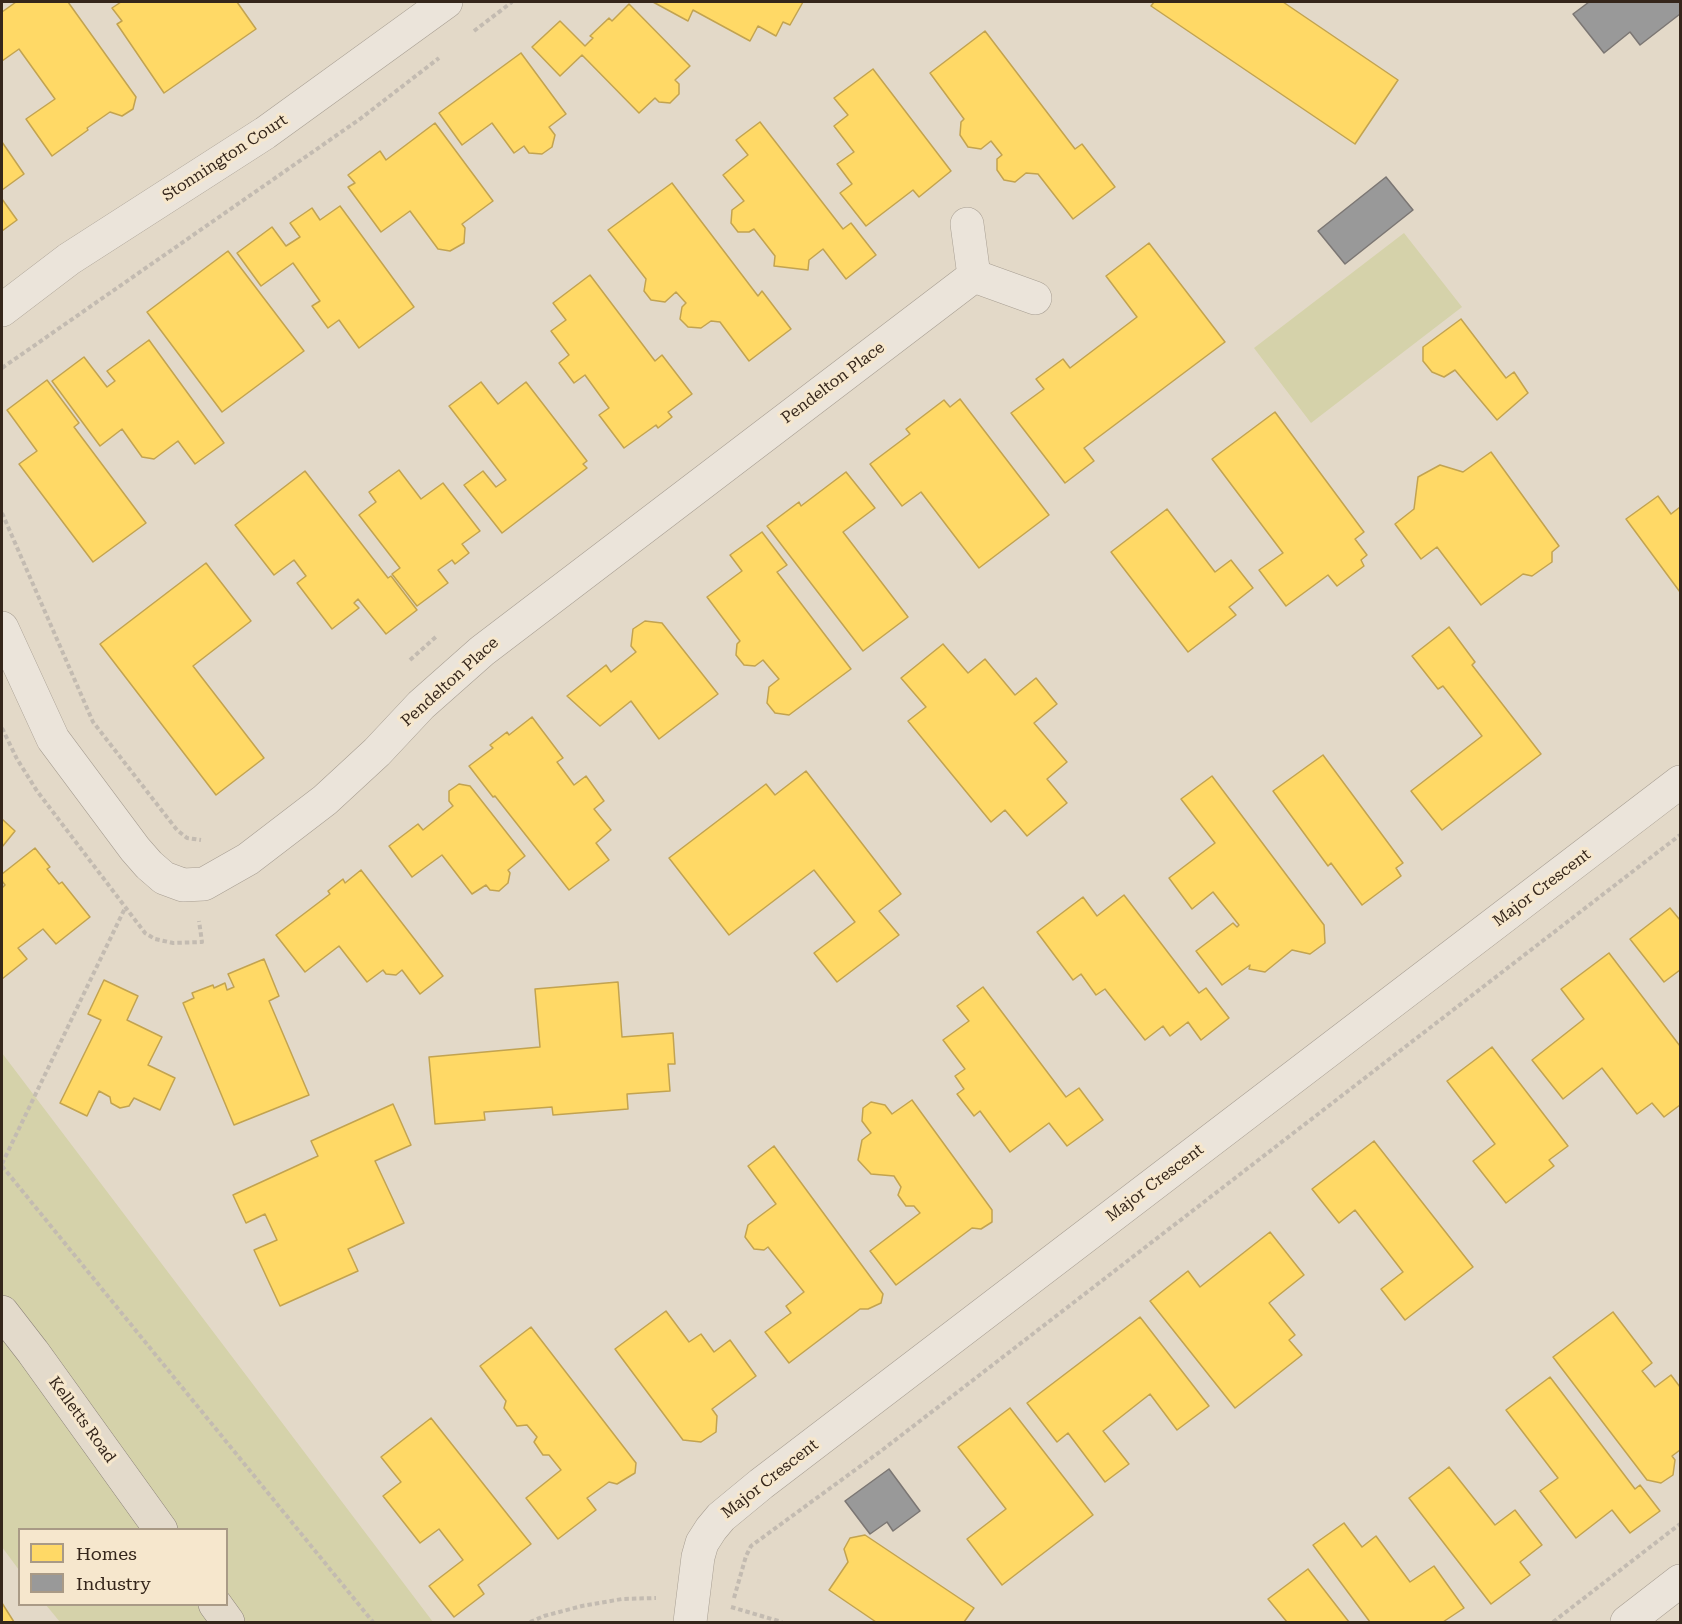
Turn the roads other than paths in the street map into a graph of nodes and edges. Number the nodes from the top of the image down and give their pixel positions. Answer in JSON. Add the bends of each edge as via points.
{"nodes":[{"id":1,"x":446,"y":2,"type":"edge"},
{"id":2,"x":967,"y":224,"type":"dead end"},
{"id":3,"x":974,"y":276,"type":"junction"},
{"id":4,"x":1035,"y":298,"type":"dead end"},
{"id":5,"x":2,"y":310,"type":"edge"},
{"id":6,"x":2,"y":628,"type":"edge"},
{"id":7,"x":1680,"y":782,"type":"edge"},
{"id":8,"x":2,"y":1312,"type":"edge"},
{"id":9,"x":160,"y":1528,"type":"edge"},
{"id":10,"x":1680,"y":1581,"type":"edge"},
{"id":11,"x":216,"y":1606,"type":"edge"},
{"id":12,"x":228,"y":1623,"type":"edge"},
{"id":13,"x":690,"y":1623,"type":"edge"},
{"id":14,"x":1626,"y":1623,"type":"edge"}],
"edges":[{"from":1,"to":5,"type":"street","name":"Stonnington Court","via":[[265,133],[69,259]]},
{"from":2,"to":3,"type":"street"},
{"from":3,"to":4,"type":"street"},
{"from":3,"to":6,"type":"street","name":"Pendelton Place","via":[[482,651],[421,705],[326,800],[248,859],[204,884],[183,885],[164,878],[142,857],[53,739]]},
{"from":7,"to":13,"type":"street","name":"Major Crescent","via":[[721,1517],[702,1544],[698,1557]]},
{"from":8,"to":9,"type":"main road","name":"Kelletts Road"},
{"from":10,"to":14,"type":"street"},
{"from":11,"to":12,"type":"main road"}]}
